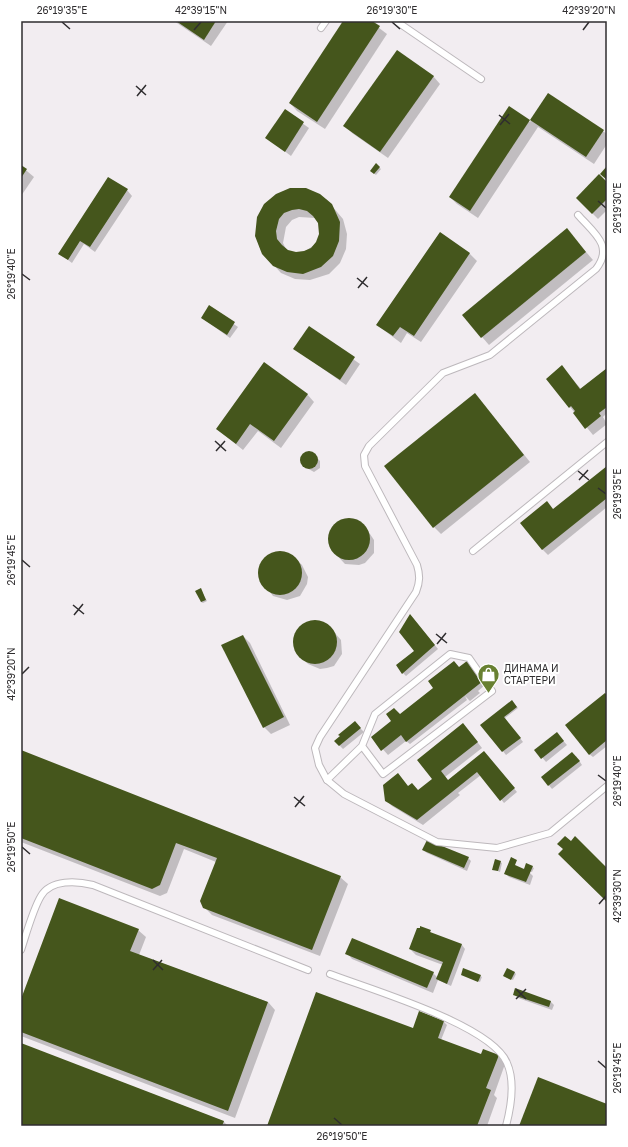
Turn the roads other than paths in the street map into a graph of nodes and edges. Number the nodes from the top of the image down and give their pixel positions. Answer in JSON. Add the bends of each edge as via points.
{"nodes":[{"id":1,"x":326,"y":21,"type":"edge"},
{"id":2,"x":396,"y":21,"type":"edge"},
{"id":3,"x":321,"y":28,"type":"dead end"},
{"id":4,"x":481,"y":79,"type":"dead end"},
{"id":5,"x":578,"y":215,"type":"dead end"},
{"id":6,"x":607,"y":442,"type":"edge"},
{"id":7,"x":473,"y":551,"type":"dead end"},
{"id":8,"x":362,"y":746,"type":"junction"},
{"id":9,"x":327,"y":780,"type":"junction"},
{"id":10,"x":607,"y":786,"type":"edge"},
{"id":11,"x":21,"y":950,"type":"edge"},
{"id":12,"x":308,"y":970,"type":"dead end"},
{"id":13,"x":330,"y":974,"type":"dead end"},
{"id":14,"x":506,"y":1126,"type":"edge"}],
"edges":[{"from":1,"to":3,"type":"lane"},
{"from":2,"to":4,"type":"lane"},
{"from":5,"to":9,"type":"lane","via":[[602,242],[602,261],[596,269],[490,355],[443,373],[368,446],[364,456],[365,466],[417,565],[419,584],[320,737],[315,748],[319,765]]},
{"from":6,"to":7,"type":"lane"},
{"from":8,"to":8,"type":"lane","via":[[375,714],[450,654],[469,658],[492,691],[383,774]]},
{"from":8,"to":9,"type":"lane"},
{"from":9,"to":10,"type":"lane","via":[[344,794],[437,842],[497,848],[550,833]]},
{"from":11,"to":12,"type":"lane","via":[[41,895],[64,882],[78,881],[93,884]]},
{"from":13,"to":14,"type":"lane","via":[[430,1011],[467,1028],[492,1044],[507,1062],[511,1087]]}]}
